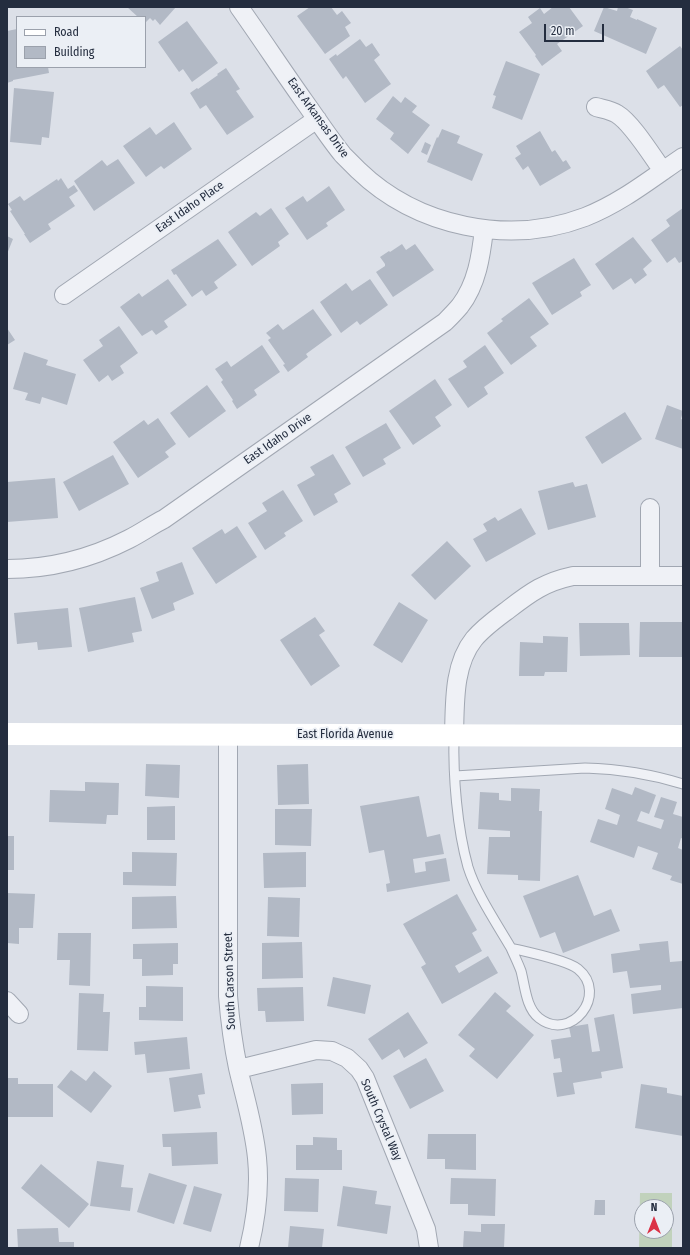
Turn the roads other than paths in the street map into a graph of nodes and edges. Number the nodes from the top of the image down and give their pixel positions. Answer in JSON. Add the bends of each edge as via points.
{"nodes":[{"id":1,"x":239,"y":7,"type":"edge"},
{"id":2,"x":596,"y":107,"type":"dead end"},
{"id":3,"x":317,"y":119,"type":"junction"},
{"id":4,"x":683,"y":157,"type":"edge"},
{"id":5,"x":663,"y":171,"type":"junction"},
{"id":6,"x":484,"y":229,"type":"junction"},
{"id":7,"x":64,"y":296,"type":"dead end"},
{"id":8,"x":650,"y":508,"type":"dead end"},
{"id":9,"x":7,"y":569,"type":"edge"},
{"id":10,"x":650,"y":576,"type":"junction"},
{"id":11,"x":683,"y":576,"type":"edge"},
{"id":12,"x":7,"y":734,"type":"edge"},
{"id":13,"x":228,"y":735,"type":"junction"},
{"id":14,"x":454,"y":736,"type":"junction"},
{"id":15,"x":683,"y":736,"type":"edge"},
{"id":16,"x":455,"y":776,"type":"junction"},
{"id":17,"x":683,"y":784,"type":"edge"},
{"id":18,"x":511,"y":948,"type":"junction"},
{"id":19,"x":239,"y":1069,"type":"junction"},
{"id":20,"x":249,"y":1248,"type":"edge"},
{"id":21,"x":429,"y":1248,"type":"edge"}],
"edges":[{"from":1,"to":3,"type":"street","name":"East Arkansas Drive"},
{"from":2,"to":5,"type":"street","via":[[623,118]]},
{"from":3,"to":6,"type":"street","name":"East Arkansas Drive","via":[[344,156],[386,193],[416,210],[442,220]]},
{"from":3,"to":7,"type":"street","name":"East Idaho Place"},
{"from":4,"to":5,"type":"street","name":"East Arkansas Drive"},
{"from":5,"to":6,"type":"street","name":"East Arkansas Drive","via":[[616,202],[585,217],[552,226],[519,230]]},
{"from":6,"to":9,"type":"street","name":"East Idaho Drive","via":[[481,258],[472,286],[460,305],[444,322],[164,519],[130,539],[74,560],[45,566]]},
{"from":8,"to":10,"type":"street"},
{"from":10,"to":11,"type":"street"},
{"from":10,"to":14,"type":"street","via":[[573,576],[558,580],[526,595],[484,628],[473,640],[460,668],[455,701]]},
{"from":12,"to":13,"type":"street","name":"East Florida Avenue"},
{"from":13,"to":14,"type":"street","name":"East Florida Avenue"},
{"from":13,"to":19,"type":"street","name":"South Carson Street","via":[[228,996],[232,1036]]},
{"from":14,"to":15,"type":"street","name":"East Florida Avenue"},
{"from":14,"to":16,"type":"lane"},
{"from":16,"to":17,"type":"lane","via":[[604,768],[654,775]]},
{"from":16,"to":18,"type":"lane","via":[[468,867],[476,887]]},
{"from":18,"to":18,"type":"lane","via":[[531,1008],[539,1018],[550,1024],[563,1024],[575,1020],[589,1001],[585,976],[578,968]]},
{"from":19,"to":20,"type":"street","name":"South Carson Street","via":[[257,1158],[258,1186],[254,1228]]},
{"from":19,"to":21,"type":"street","name":"South Crystal Way","via":[[316,1050],[332,1051],[342,1055],[359,1069],[365,1078],[426,1228]]}]}
